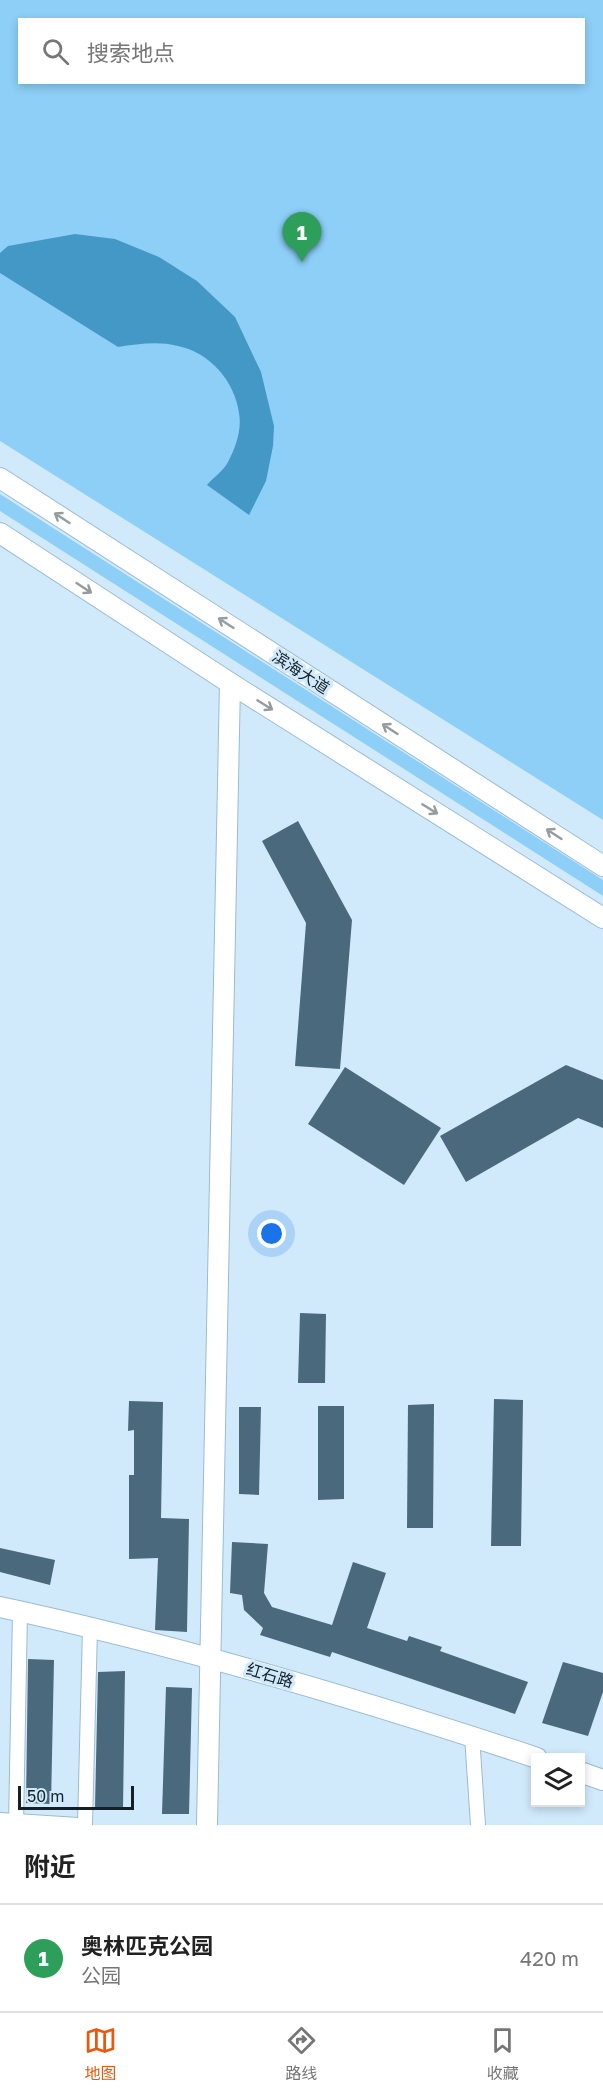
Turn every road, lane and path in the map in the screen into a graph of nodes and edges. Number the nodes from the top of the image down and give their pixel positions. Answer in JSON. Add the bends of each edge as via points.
{"nodes":[{"id":1,"x":0,"y":478,"type":"edge"},
{"id":2,"x":0,"y":533,"type":"edge"},
{"id":3,"x":230,"y":683,"type":"junction"},
{"id":4,"x":603,"y":866,"type":"edge"},
{"id":5,"x":603,"y":918,"type":"edge"},
{"id":6,"x":0,"y":1607,"type":"edge"},
{"id":7,"x":20,"y":1612,"type":"junction"},
{"id":8,"x":90,"y":1628,"type":"junction"},
{"id":9,"x":209,"y":1657,"type":"junction"},
{"id":10,"x":472,"y":1736,"type":"junction"},
{"id":11,"x":531,"y":1756,"type":"edge"},
{"id":12,"x":585,"y":1774,"type":"edge"},
{"id":13,"x":603,"y":1780,"type":"edge"},
{"id":14,"x":0,"y":1820,"type":"edge"},
{"id":15,"x":16,"y":1823,"type":"edge"},
{"id":16,"x":78,"y":1825,"type":"edge"},
{"id":17,"x":85,"y":1825,"type":"edge"},
{"id":18,"x":207,"y":1825,"type":"edge"},
{"id":19,"x":478,"y":1825,"type":"edge"}],
"edges":[{"from":4,"to":1,"type":"street","name":"滨海大道","one_way":true},
{"from":2,"to":3,"type":"street","one_way":true},
{"from":3,"to":5,"type":"street","one_way":true},
{"from":3,"to":9,"type":"street"},
{"from":6,"to":7,"type":"street","name":"红石路"},
{"from":7,"to":8,"type":"street","name":"红石路"},
{"from":7,"to":15,"type":"street"},
{"from":8,"to":9,"type":"street","name":"红石路"},
{"from":8,"to":17,"type":"street"},
{"from":9,"to":10,"type":"street","name":"红石路"},
{"from":9,"to":18,"type":"street"},
{"from":10,"to":11,"type":"street","name":"红石路"},
{"from":10,"to":19,"type":"street"},
{"from":12,"to":13,"type":"street"},
{"from":14,"to":15,"type":"street"},
{"from":15,"to":16,"type":"street"}]}
